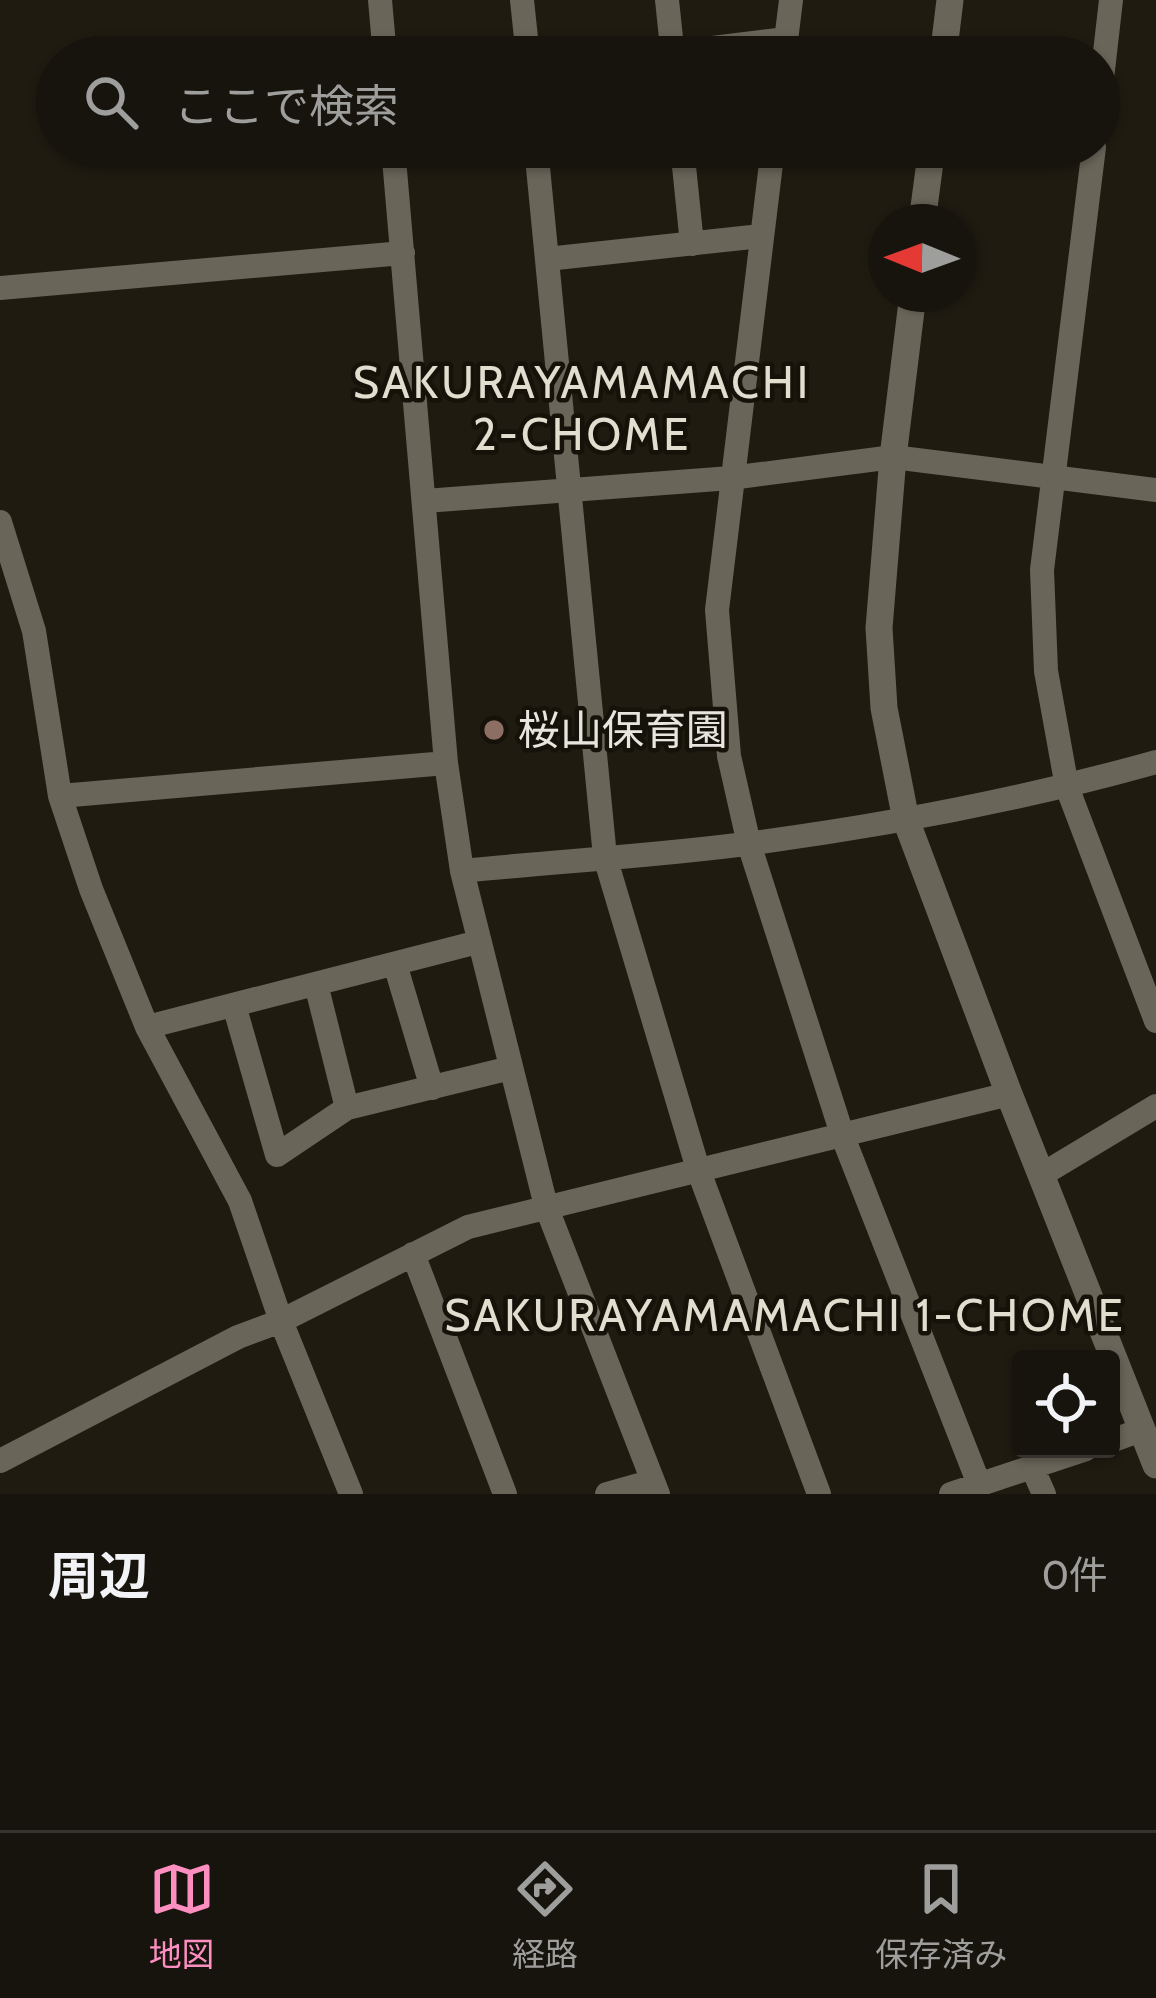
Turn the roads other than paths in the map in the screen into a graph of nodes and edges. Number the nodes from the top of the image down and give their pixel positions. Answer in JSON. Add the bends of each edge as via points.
{"nodes":[{"id":1,"x":380,"y":0,"type":"edge"},
{"id":2,"x":522,"y":0,"type":"edge"},
{"id":3,"x":667,"y":0,"type":"edge"},
{"id":4,"x":791,"y":0,"type":"edge"},
{"id":5,"x":950,"y":0,"type":"edge"},
{"id":6,"x":1112,"y":0,"type":"edge"},
{"id":7,"x":384,"y":36,"type":"edge"},
{"id":8,"x":526,"y":36,"type":"edge"},
{"id":9,"x":671,"y":36,"type":"edge"},
{"id":10,"x":786,"y":36,"type":"edge"},
{"id":11,"x":946,"y":36,"type":"edge"},
{"id":12,"x":1108,"y":36,"type":"edge"},
{"id":13,"x":395,"y":168,"type":"edge"},
{"id":14,"x":538,"y":168,"type":"edge"},
{"id":15,"x":684,"y":168,"type":"edge"},
{"id":16,"x":770,"y":168,"type":"edge"},
{"id":17,"x":929,"y":168,"type":"edge"},
{"id":18,"x":1092,"y":168,"type":"edge"},
{"id":19,"x":924,"y":204,"type":"edge"},
{"id":20,"x":761,"y":236,"type":"junction"},
{"id":21,"x":692,"y":244,"type":"junction"},
{"id":22,"x":403,"y":253,"type":"junction"},
{"id":23,"x":547,"y":259,"type":"junction"},
{"id":24,"x":0,"y":288,"type":"edge"},
{"id":25,"x":911,"y":312,"type":"edge"},
{"id":26,"x":893,"y":457,"type":"junction"},
{"id":27,"x":730,"y":478,"type":"junction"},
{"id":28,"x":1055,"y":478,"type":"junction"},
{"id":29,"x":569,"y":490,"type":"junction"},
{"id":30,"x":1156,"y":490,"type":"edge"},
{"id":31,"x":425,"y":501,"type":"junction"},
{"id":32,"x":0,"y":522,"type":"edge"},
{"id":33,"x":1156,"y":762,"type":"edge"},
{"id":34,"x":446,"y":763,"type":"junction"},
{"id":35,"x":1067,"y":787,"type":"junction"},
{"id":36,"x":60,"y":796,"type":"junction"},
{"id":37,"x":906,"y":820,"type":"junction"},
{"id":38,"x":749,"y":844,"type":"junction"},
{"id":39,"x":605,"y":857,"type":"junction"},
{"id":40,"x":462,"y":871,"type":"junction"},
{"id":41,"x":478,"y":942,"type":"junction"},
{"id":42,"x":395,"y":964,"type":"junction"},
{"id":43,"x":316,"y":984,"type":"junction"},
{"id":44,"x":234,"y":1005,"type":"junction"},
{"id":45,"x":1156,"y":1021,"type":"edge"},
{"id":46,"x":147,"y":1028,"type":"junction"},
{"id":47,"x":511,"y":1068,"type":"junction"},
{"id":48,"x":431,"y":1088,"type":"junction"},
{"id":49,"x":1009,"y":1094,"type":"junction"},
{"id":50,"x":1156,"y":1106,"type":"edge"},
{"id":51,"x":346,"y":1108,"type":"junction"},
{"id":52,"x":843,"y":1138,"type":"junction"},
{"id":53,"x":698,"y":1169,"type":"junction"},
{"id":54,"x":1042,"y":1174,"type":"junction"},
{"id":55,"x":547,"y":1206,"type":"junction"},
{"id":56,"x":413,"y":1254,"type":"junction"},
{"id":57,"x":281,"y":1321,"type":"junction"},
{"id":58,"x":1141,"y":1430,"type":"junction"},
{"id":59,"x":1120,"y":1438,"type":"edge"},
{"id":60,"x":1059,"y":1458,"type":"edge"},
{"id":61,"x":0,"y":1461,"type":"edge"},
{"id":62,"x":1156,"y":1465,"type":"edge"},
{"id":63,"x":1032,"y":1467,"type":"junction"},
{"id":64,"x":979,"y":1484,"type":"junction"},
{"id":65,"x":656,"y":1487,"type":"edge"},
{"id":66,"x":351,"y":1494,"type":"edge"},
{"id":67,"x":505,"y":1494,"type":"edge"},
{"id":68,"x":607,"y":1494,"type":"edge"},
{"id":69,"x":819,"y":1494,"type":"edge"},
{"id":70,"x":951,"y":1494,"type":"edge"},
{"id":71,"x":1044,"y":1494,"type":"edge"}],
"edges":[{"from":1,"to":7,"type":"street"},
{"from":2,"to":8,"type":"street"},
{"from":3,"to":9,"type":"street"},
{"from":4,"to":10,"type":"street"},
{"from":5,"to":11,"type":"street"},
{"from":6,"to":12,"type":"street"},
{"from":13,"to":22,"type":"street"},
{"from":14,"to":23,"type":"street"},
{"from":15,"to":21,"type":"street"},
{"from":16,"to":20,"type":"street"},
{"from":17,"to":19,"type":"street"},
{"from":18,"to":28,"type":"street"},
{"from":20,"to":21,"type":"street"},
{"from":20,"to":27,"type":"street"},
{"from":21,"to":23,"type":"street"},
{"from":22,"to":24,"type":"street"},
{"from":22,"to":31,"type":"street"},
{"from":23,"to":29,"type":"street"},
{"from":25,"to":26,"type":"street"},
{"from":26,"to":27,"type":"street"},
{"from":26,"to":28,"type":"street"},
{"from":26,"to":37,"type":"street","via":[[879,628],[884,708]]},
{"from":27,"to":29,"type":"street"},
{"from":27,"to":38,"type":"street","via":[[717,610],[729,757]]},
{"from":28,"to":30,"type":"street"},
{"from":28,"to":35,"type":"street","via":[[1042,570],[1046,670]]},
{"from":29,"to":31,"type":"street"},
{"from":29,"to":39,"type":"street"},
{"from":31,"to":34,"type":"street"},
{"from":32,"to":36,"type":"street","via":[[34,631]]},
{"from":33,"to":35,"type":"street"},
{"from":34,"to":36,"type":"street"},
{"from":34,"to":40,"type":"street"},
{"from":35,"to":37,"type":"street"},
{"from":35,"to":45,"type":"street"},
{"from":36,"to":46,"type":"street"},
{"from":37,"to":38,"type":"street"},
{"from":37,"to":49,"type":"street"},
{"from":38,"to":39,"type":"street"},
{"from":38,"to":52,"type":"street"},
{"from":39,"to":40,"type":"street"},
{"from":39,"to":53,"type":"street"},
{"from":40,"to":41,"type":"street"},
{"from":41,"to":42,"type":"street"},
{"from":41,"to":47,"type":"street"},
{"from":42,"to":43,"type":"street"},
{"from":42,"to":48,"type":"street"},
{"from":43,"to":44,"type":"street"},
{"from":43,"to":51,"type":"street"},
{"from":44,"to":46,"type":"street"},
{"from":44,"to":51,"type":"street","via":[[277,1155]]},
{"from":46,"to":57,"type":"street","via":[[240,1201]]},
{"from":47,"to":48,"type":"street"},
{"from":47,"to":55,"type":"street"},
{"from":48,"to":51,"type":"street"},
{"from":49,"to":52,"type":"street"},
{"from":49,"to":54,"type":"street"},
{"from":50,"to":54,"type":"street"},
{"from":52,"to":53,"type":"street"},
{"from":52,"to":64,"type":"street"},
{"from":53,"to":55,"type":"street"},
{"from":53,"to":69,"type":"street"},
{"from":54,"to":58,"type":"street"},
{"from":55,"to":56,"type":"street","via":[[468,1227]]},
{"from":55,"to":65,"type":"street"},
{"from":56,"to":57,"type":"street"},
{"from":56,"to":67,"type":"street"},
{"from":57,"to":61,"type":"street"},
{"from":57,"to":66,"type":"street"},
{"from":58,"to":59,"type":"street"},
{"from":58,"to":62,"type":"street"},
{"from":60,"to":63,"type":"street"},
{"from":63,"to":64,"type":"street"},
{"from":63,"to":71,"type":"street"},
{"from":64,"to":70,"type":"street"},
{"from":65,"to":68,"type":"street"}]}
